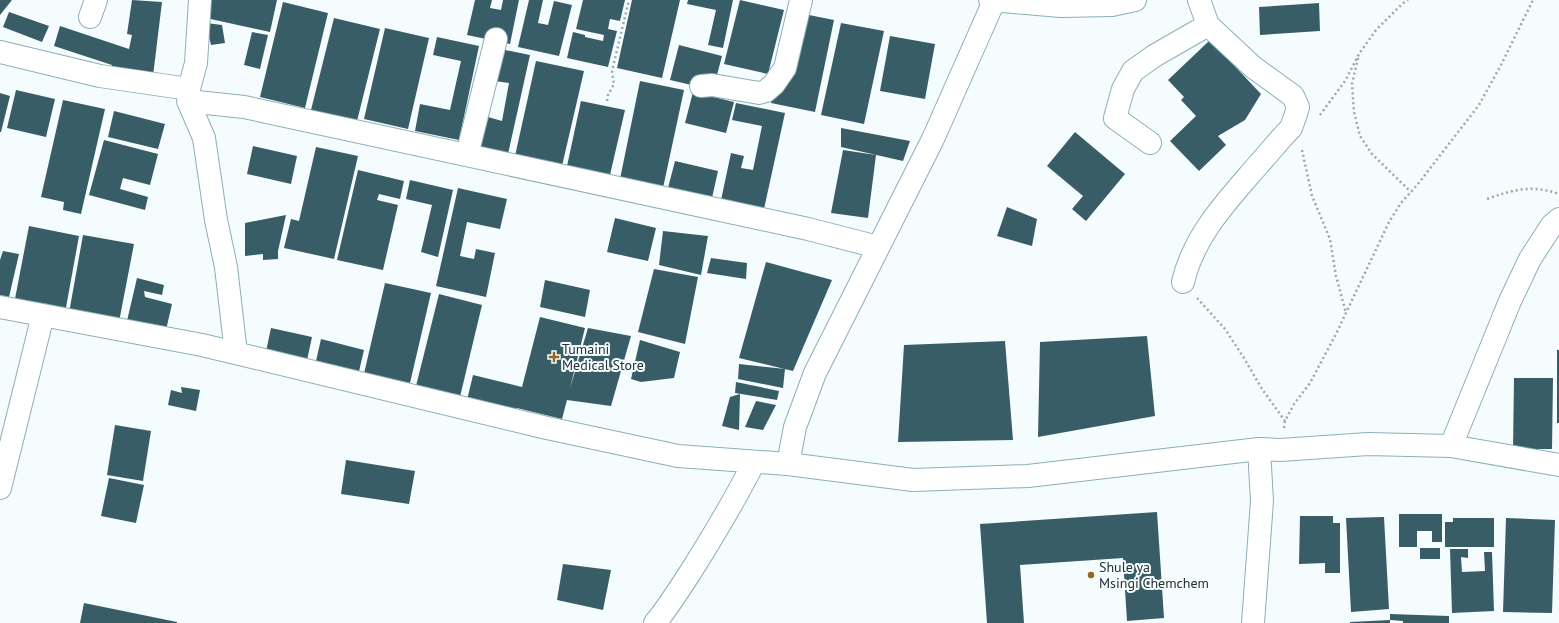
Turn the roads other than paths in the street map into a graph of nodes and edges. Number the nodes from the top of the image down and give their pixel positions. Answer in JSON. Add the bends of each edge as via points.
{"nodes":[{"id":1,"x":200,"y":0,"type":"edge"},
{"id":2,"x":801,"y":0,"type":"edge"},
{"id":3,"x":992,"y":0,"type":"edge"},
{"id":4,"x":1136,"y":0,"type":"edge"},
{"id":5,"x":1199,"y":0,"type":"edge"},
{"id":6,"x":1208,"y":25,"type":"junction"},
{"id":7,"x":496,"y":39,"type":"dead end"},
{"id":8,"x":0,"y":52,"type":"edge"},
{"id":9,"x":701,"y":86,"type":"dead end"},
{"id":10,"x":188,"y":95,"type":"junction"},
{"id":11,"x":1150,"y":143,"type":"dead end"},
{"id":12,"x":467,"y":155,"type":"junction"},
{"id":13,"x":1559,"y":219,"type":"edge"},
{"id":14,"x":878,"y":247,"type":"junction"},
{"id":15,"x":1183,"y":282,"type":"road end"},
{"id":16,"x":0,"y":307,"type":"edge"},
{"id":17,"x":43,"y":315,"type":"junction"},
{"id":18,"x":236,"y":353,"type":"junction"},
{"id":19,"x":1451,"y":446,"type":"junction"},
{"id":20,"x":1259,"y":449,"type":"junction"},
{"id":21,"x":754,"y":462,"type":"junction"},
{"id":22,"x":788,"y":464,"type":"junction"},
{"id":23,"x":1559,"y":465,"type":"edge"},
{"id":24,"x":0,"y":488,"type":"edge"},
{"id":25,"x":655,"y":623,"type":"edge"},
{"id":26,"x":1253,"y":623,"type":"edge"}],
"edges":[{"from":1,"to":10,"type":"street","via":[[196,63]]},
{"from":2,"to":9,"type":"street","via":[[785,68],[766,91],[759,93],[712,85]]},
{"from":3,"to":4,"type":"street","via":[[1061,6],[1112,5]]},
{"from":3,"to":14,"type":"street","via":[[933,138]]},
{"from":5,"to":6,"type":"street"},
{"from":6,"to":11,"type":"street","via":[[1132,71],[1123,89],[1115,118]]},
{"from":6,"to":15,"type":"street","via":[[1253,68],[1293,96],[1298,107],[1291,128],[1222,206],[1201,237],[1187,264]]},
{"from":7,"to":12,"type":"street"},
{"from":8,"to":10,"type":"street"},
{"from":10,"to":12,"type":"street"},
{"from":10,"to":18,"type":"street","via":[[204,138],[226,267]]},
{"from":12,"to":14,"type":"street","via":[[808,229]]},
{"from":13,"to":19,"type":"street","via":[[1552,225],[1530,259],[1510,301]]},
{"from":14,"to":22,"type":"street","via":[[815,373],[795,427]]},
{"from":16,"to":17,"type":"street"},
{"from":17,"to":18,"type":"street"},
{"from":17,"to":24,"type":"street"},
{"from":18,"to":21,"type":"street","via":[[639,448],[678,456]]},
{"from":19,"to":20,"type":"street","via":[[1368,444]]},
{"from":19,"to":23,"type":"street"},
{"from":20,"to":22,"type":"street","via":[[1028,476],[921,479]]},
{"from":20,"to":26,"type":"street","via":[[1262,501]]},
{"from":21,"to":22,"type":"street"},
{"from":21,"to":25,"type":"street","via":[[707,546]]}]}
